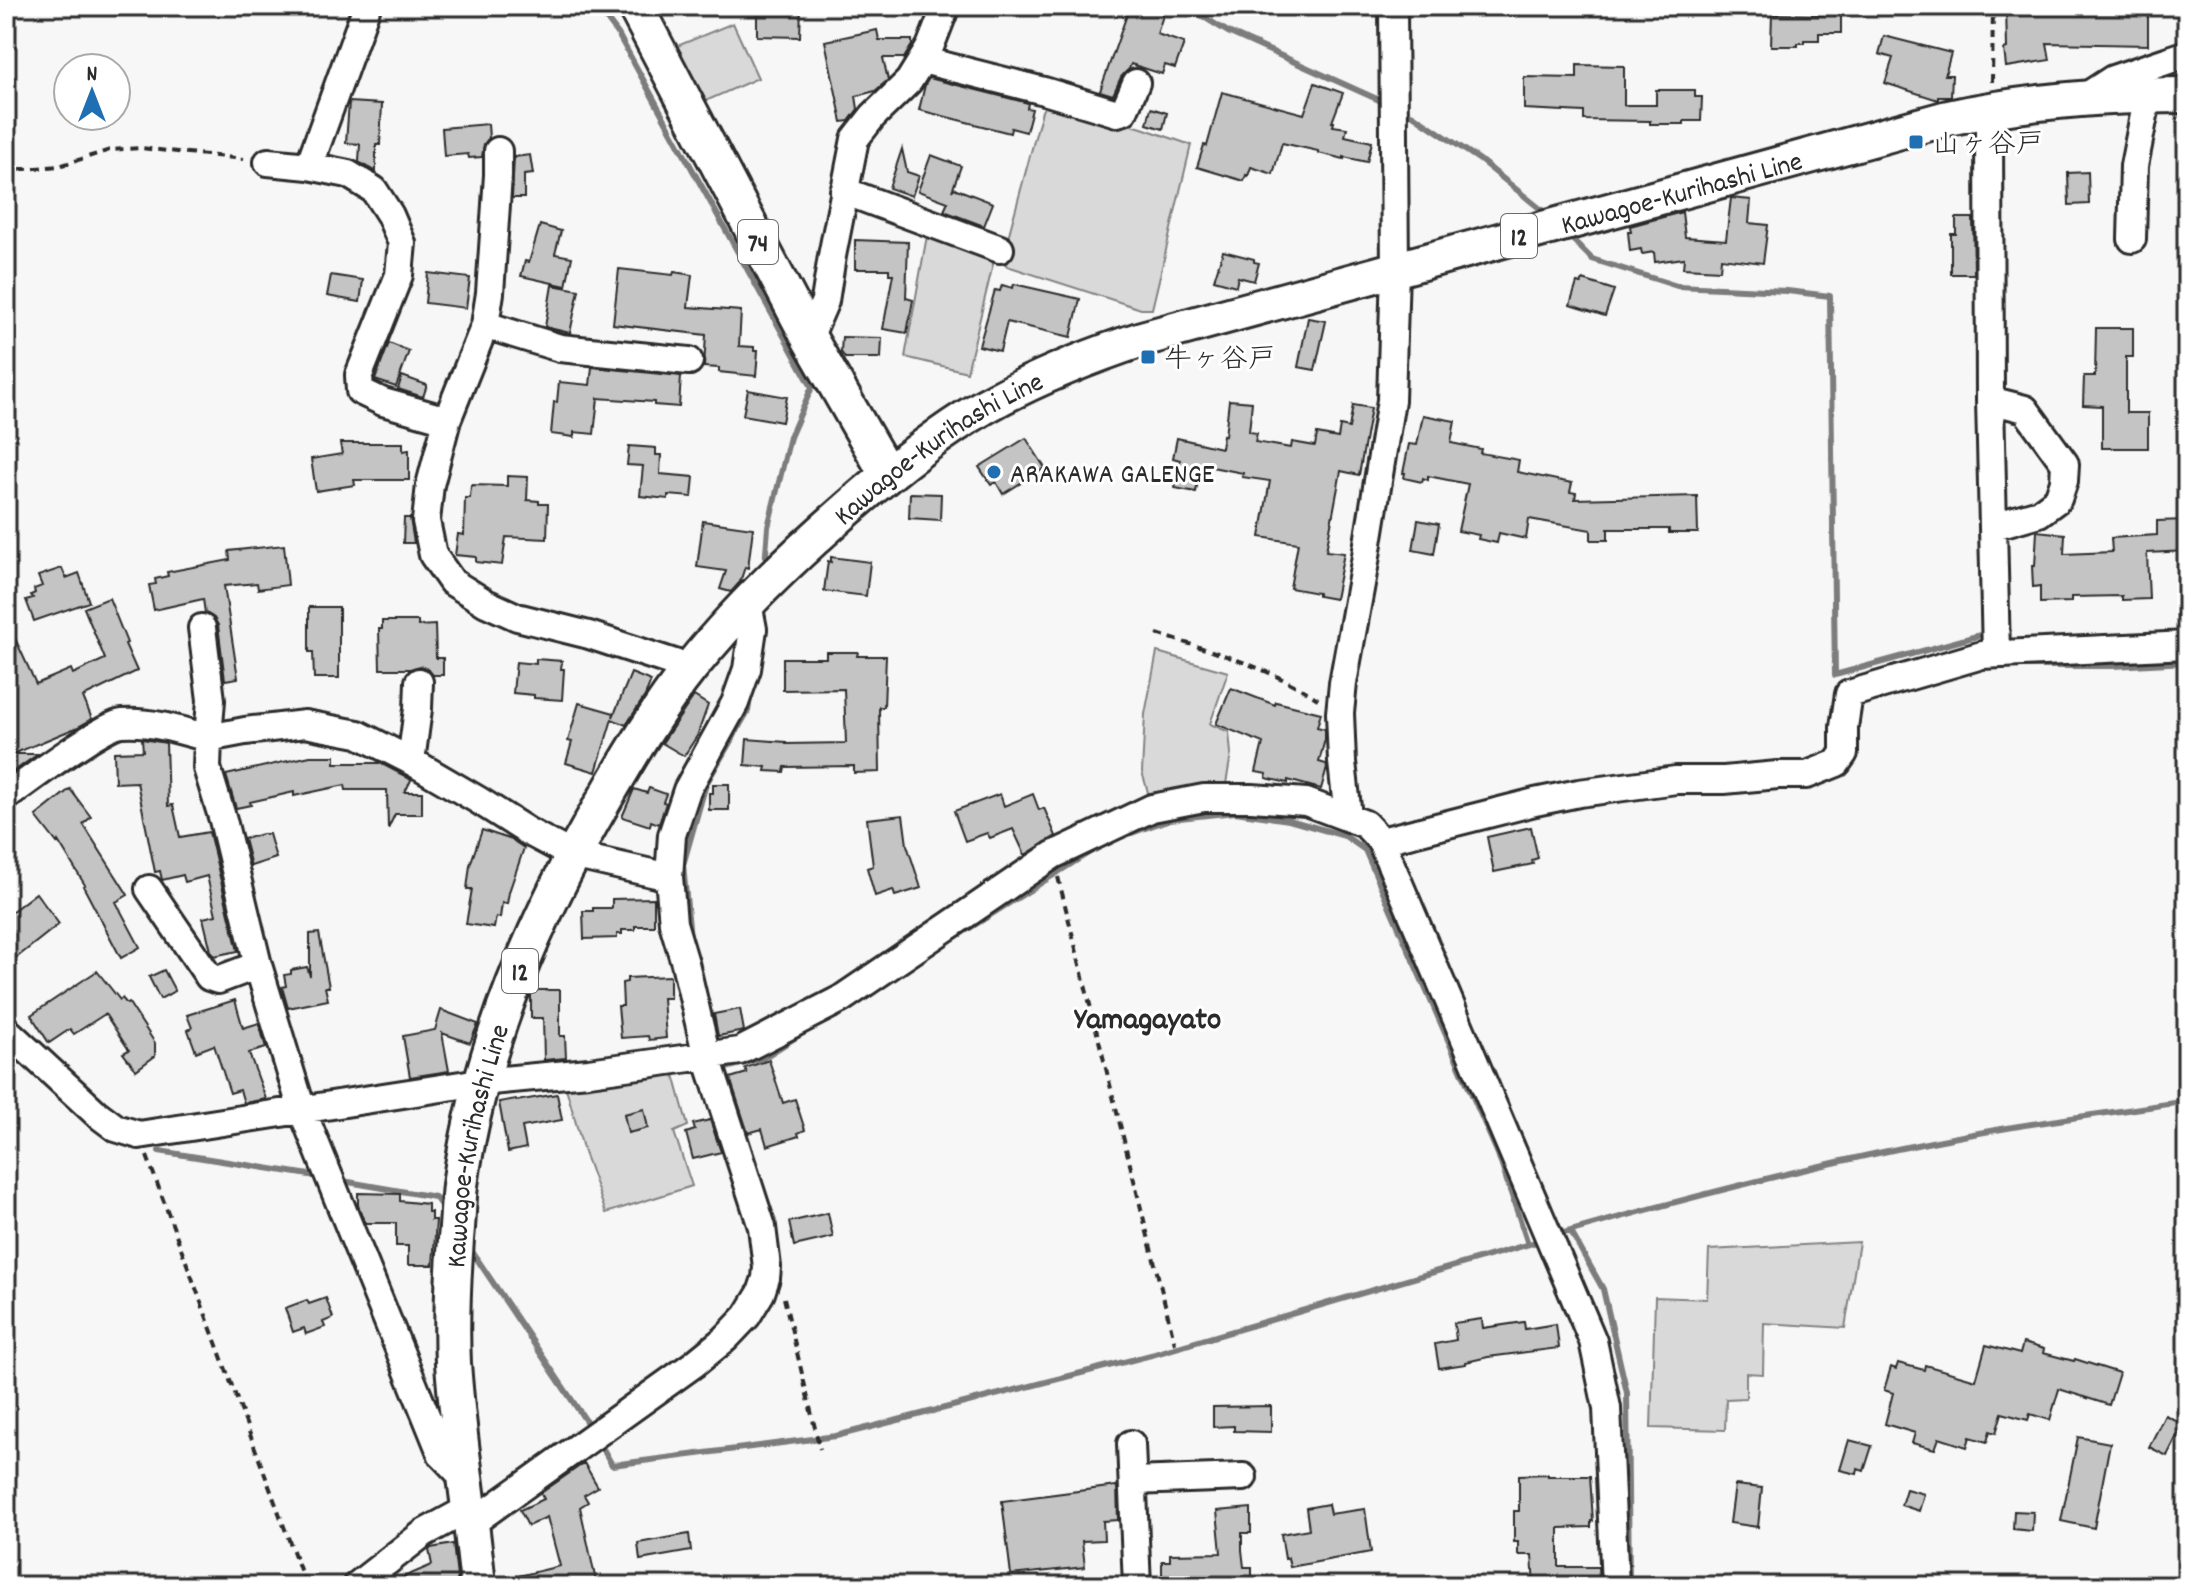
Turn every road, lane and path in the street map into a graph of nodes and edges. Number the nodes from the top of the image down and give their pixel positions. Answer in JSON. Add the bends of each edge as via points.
{"nodes":[{"id":1,"x":367,"y":6,"type":"edge"},
{"id":2,"x":635,"y":6,"type":"edge"},
{"id":3,"x":946,"y":6,"type":"edge"},
{"id":4,"x":1393,"y":6,"type":"edge"},
{"id":5,"x":1993,"y":6,"type":"edge"},
{"id":6,"x":2187,"y":54,"type":"edge"},
{"id":7,"x":922,"y":60,"type":"junction"},
{"id":8,"x":1136,"y":83,"type":"dead end"},
{"id":9,"x":2148,"y":95,"type":"junction"},
{"id":10,"x":2187,"y":95,"type":"edge"},
{"id":11,"x":2082,"y":99,"type":"junction"},
{"id":12,"x":1991,"y":109,"type":"junction"},
{"id":13,"x":498,"y":151,"type":"dead end"},
{"id":14,"x":268,"y":162,"type":"joint"},
{"id":15,"x":309,"y":166,"type":"junction"},
{"id":16,"x":6,"y":169,"type":"edge"},
{"id":17,"x":844,"y":191,"type":"junction"},
{"id":18,"x":2132,"y":239,"type":"dead end"},
{"id":19,"x":1000,"y":249,"type":"dead end"},
{"id":20,"x":1395,"y":270,"type":"junction"},
{"id":21,"x":485,"y":325,"type":"junction"},
{"id":22,"x":809,"y":338,"type":"junction"},
{"id":23,"x":689,"y":361,"type":"dead end"},
{"id":24,"x":1990,"y":400,"type":"junction"},
{"id":25,"x":447,"y":420,"type":"junction"},
{"id":26,"x":887,"y":474,"type":"junction"},
{"id":27,"x":1994,"y":526,"type":"junction"},
{"id":28,"x":748,"y":603,"type":"junction"},
{"id":29,"x":202,"y":628,"type":"dead end"},
{"id":30,"x":1157,"y":634,"type":"dead end"},
{"id":31,"x":2187,"y":645,"type":"edge"},
{"id":32,"x":1996,"y":654,"type":"junction"},
{"id":33,"x":690,"y":668,"type":"junction"},
{"id":34,"x":419,"y":682,"type":"dead end"},
{"id":35,"x":1340,"y":713,"type":"junction"},
{"id":36,"x":208,"y":738,"type":"junction"},
{"id":37,"x":411,"y":761,"type":"junction"},
{"id":38,"x":6,"y":797,"type":"edge"},
{"id":39,"x":1348,"y":817,"type":"junction"},
{"id":40,"x":1381,"y":841,"type":"junction"},
{"id":41,"x":572,"y":855,"type":"junction"},
{"id":42,"x":1053,"y":855,"type":"junction"},
{"id":43,"x":669,"y":877,"type":"junction"},
{"id":44,"x":149,"y":889,"type":"dead end"},
{"id":45,"x":258,"y":965,"type":"junction"},
{"id":46,"x":6,"y":1030,"type":"edge"},
{"id":47,"x":707,"y":1057,"type":"junction"},
{"id":48,"x":480,"y":1082,"type":"junction"},
{"id":49,"x":302,"y":1110,"type":"junction"},
{"id":50,"x":139,"y":1135,"type":"junction"},
{"id":51,"x":766,"y":1278,"type":"junction"},
{"id":52,"x":1175,"y":1344,"type":"dead end"},
{"id":53,"x":1131,"y":1444,"type":"dead end"},
{"id":54,"x":820,"y":1449,"type":"dead end"},
{"id":55,"x":1243,"y":1477,"type":"dead end"},
{"id":56,"x":1133,"y":1481,"type":"junction"},
{"id":57,"x":468,"y":1503,"type":"junction"},
{"id":58,"x":306,"y":1586,"type":"edge"},
{"id":59,"x":356,"y":1586,"type":"edge"},
{"id":60,"x":478,"y":1586,"type":"edge"},
{"id":61,"x":1137,"y":1586,"type":"edge"},
{"id":62,"x":1615,"y":1586,"type":"edge"}],
"edges":[{"from":1,"to":15,"type":"street"},
{"from":2,"to":22,"type":"main road","number":"74"},
{"from":3,"to":7,"type":"street"},
{"from":4,"to":20,"type":"street"},
{"from":5,"to":12,"type":"path"},
{"from":6,"to":11,"type":"street","via":[[2113,79]]},
{"from":7,"to":8,"type":"street","via":[[1117,113],[1124,111]]},
{"from":7,"to":17,"type":"street","via":[[855,139]]},
{"from":9,"to":10,"type":"main road","name":"Kawagoe-Kurihashi Line","number":"12"},
{"from":9,"to":11,"type":"main road","name":"Kawagoe-Kurihashi Line","number":"12"},
{"from":9,"to":18,"type":"street","via":[[2134,166]]},
{"from":11,"to":12,"type":"main road","name":"Kawagoe-Kurihashi Line","number":"12"},
{"from":12,"to":20,"type":"main road","name":"Kawagoe-Kurihashi Line","number":"12"},
{"from":12,"to":24,"type":"street"},
{"from":13,"to":21,"type":"street"},
{"from":14,"to":15,"type":"street"},
{"from":14,"to":16,"type":"path","via":[[140,148],[110,150],[59,166]]},
{"from":15,"to":25,"type":"street","via":[[348,174],[374,190],[402,243],[399,275],[359,375],[360,391]]},
{"from":17,"to":19,"type":"street"},
{"from":17,"to":22,"type":"street","via":[[825,301]]},
{"from":20,"to":26,"type":"main road","name":"Kawagoe-Kurihashi Line","number":"12","via":[[1088,357],[985,406]]},
{"from":20,"to":35,"type":"street","via":[[1391,400]]},
{"from":21,"to":23,"type":"street","via":[[560,348]]},
{"from":21,"to":25,"type":"street"},
{"from":22,"to":26,"type":"main road","number":"74"},
{"from":24,"to":27,"type":"street"},
{"from":24,"to":27,"type":"street","via":[[2025,409],[2065,464],[2058,499],[2039,513]]},
{"from":25,"to":33,"type":"street","via":[[426,521],[433,555],[452,582],[517,617]]},
{"from":26,"to":28,"type":"main road","name":"Kawagoe-Kurihashi Line","number":"12"},
{"from":27,"to":32,"type":"street"},
{"from":28,"to":33,"type":"main road","name":"Kawagoe-Kurihashi Line","number":"12"},
{"from":28,"to":43,"type":"street","via":[[753,629],[747,669],[735,703],[687,790],[672,835]]},
{"from":29,"to":36,"type":"street","via":[[211,700]]},
{"from":30,"to":35,"type":"path","via":[[1260,668]]},
{"from":31,"to":32,"type":"street"},
{"from":32,"to":40,"type":"street","via":[[1849,694],[1844,753],[1837,763],[1807,775],[1676,780],[1579,793]]},
{"from":33,"to":41,"type":"main road","name":"Kawagoe-Kurihashi Line","number":"12"},
{"from":34,"to":37,"type":"street"},
{"from":35,"to":39,"type":"street"},
{"from":36,"to":37,"type":"street","via":[[305,724],[358,734]]},
{"from":36,"to":38,"type":"street","via":[[119,722]]},
{"from":36,"to":45,"type":"street","via":[[207,768]]},
{"from":37,"to":41,"type":"street"},
{"from":39,"to":40,"type":"street","via":[[1365,824]]},
{"from":39,"to":42,"type":"street","via":[[1306,802],[1204,798],[1152,808]]},
{"from":40,"to":62,"type":"street","via":[[1593,1341],[1607,1408]]},
{"from":41,"to":43,"type":"street"},
{"from":41,"to":48,"type":"main road","name":"Kawagoe-Kurihashi Line","number":"12","via":[[497,1027]]},
{"from":42,"to":47,"type":"street","via":[[841,999],[740,1051]]},
{"from":42,"to":52,"type":"path"},
{"from":43,"to":47,"type":"street","via":[[673,923]]},
{"from":44,"to":45,"type":"street","via":[[209,977],[218,980]]},
{"from":45,"to":49,"type":"street"},
{"from":46,"to":50,"type":"street","via":[[96,1113],[116,1128]]},
{"from":47,"to":48,"type":"street"},
{"from":47,"to":51,"type":"street","via":[[762,1227]]},
{"from":48,"to":49,"type":"street"},
{"from":48,"to":57,"type":"main road","name":"Kawagoe-Kurihashi Line","number":"12","via":[[460,1186],[452,1294],[453,1363]]},
{"from":49,"to":50,"type":"street"},
{"from":49,"to":57,"type":"street","via":[[442,1455]]},
{"from":50,"to":58,"type":"path"},
{"from":51,"to":54,"type":"path","via":[[784,1298]]},
{"from":51,"to":57,"type":"street","via":[[747,1316],[694,1364]]},
{"from":53,"to":56,"type":"street"},
{"from":55,"to":56,"type":"street"},
{"from":56,"to":61,"type":"street"},
{"from":57,"to":59,"type":"street"},
{"from":57,"to":60,"type":"main road","name":"Kawagoe-Kurihashi Line","number":"12"}]}
